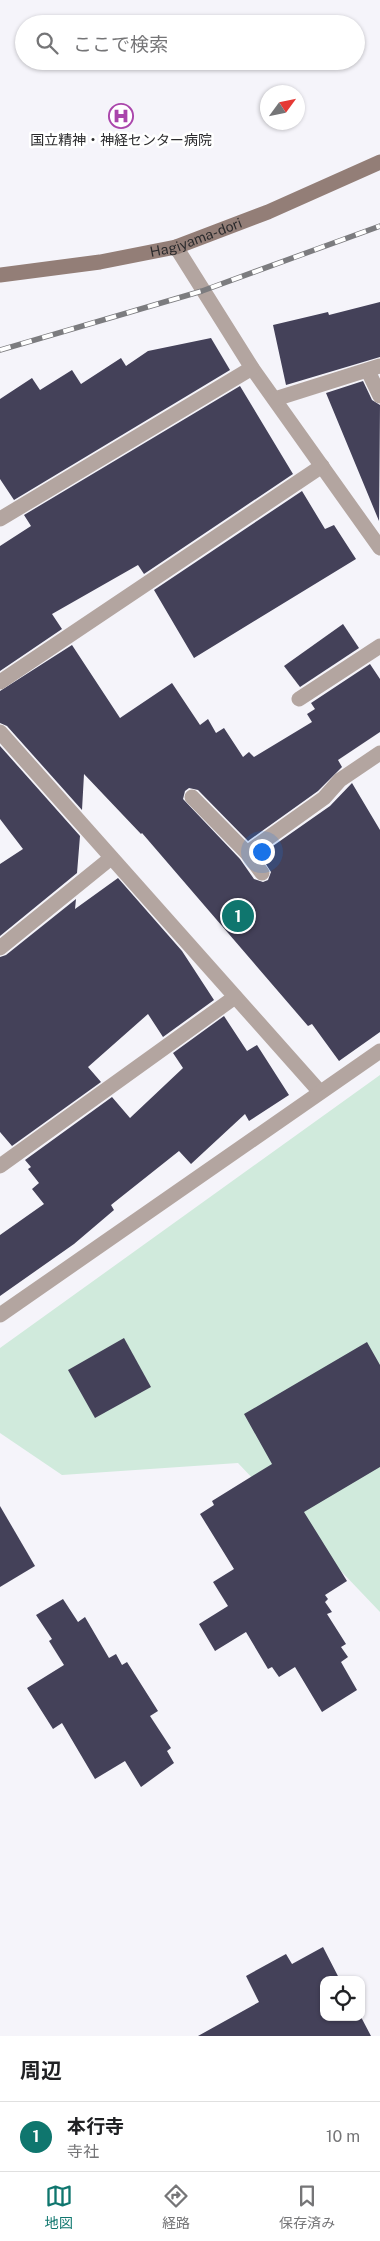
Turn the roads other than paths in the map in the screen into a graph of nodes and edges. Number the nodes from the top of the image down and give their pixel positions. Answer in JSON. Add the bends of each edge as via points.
{"nodes":[{"id":1,"x":380,"y":162,"type":"edge"},
{"id":2,"x":176,"y":247,"type":"junction"},
{"id":3,"x":0,"y":275,"type":"edge"},
{"id":4,"x":252,"y":368,"type":"junction"},
{"id":5,"x":374,"y":368,"type":"edge"},
{"id":6,"x":380,"y":396,"type":"edge"},
{"id":7,"x":275,"y":400,"type":"junction"},
{"id":8,"x":322,"y":466,"type":"junction"},
{"id":9,"x":0,"y":518,"type":"edge"},
{"id":10,"x":380,"y":548,"type":"edge"},
{"id":11,"x":380,"y":646,"type":"edge"},
{"id":12,"x":0,"y":682,"type":"edge"},
{"id":13,"x":299,"y":700,"type":"dead end"},
{"id":14,"x":0,"y":732,"type":"edge"},
{"id":15,"x":380,"y":753,"type":"edge"},
{"id":16,"x":192,"y":797,"type":"dead end"},
{"id":17,"x":247,"y":853,"type":"junction"},
{"id":18,"x":111,"y":858,"type":"junction"},
{"id":19,"x":262,"y":874,"type":"dead end"},
{"id":20,"x":0,"y":948,"type":"edge"},
{"id":21,"x":235,"y":997,"type":"junction"},
{"id":22,"x":380,"y":1051,"type":"edge"},
{"id":23,"x":320,"y":1092,"type":"junction"},
{"id":24,"x":0,"y":1166,"type":"edge"},
{"id":25,"x":0,"y":1315,"type":"edge"}],
"edges":[{"from":1,"to":2,"type":"street","name":"Hagiyama-dori","via":[[268,212]]},
{"from":2,"to":3,"type":"street","name":"Hagiyama-dori"},
{"from":2,"to":4,"type":"street"},
{"from":4,"to":7,"type":"street"},
{"from":4,"to":9,"type":"street"},
{"from":5,"to":6,"type":"street"},
{"from":5,"to":7,"type":"street"},
{"from":7,"to":8,"type":"street"},
{"from":8,"to":10,"type":"street"},
{"from":8,"to":12,"type":"street"},
{"from":11,"to":13,"type":"street"},
{"from":14,"to":18,"type":"street"},
{"from":15,"to":17,"type":"street"},
{"from":16,"to":17,"type":"street"},
{"from":17,"to":19,"type":"street"},
{"from":18,"to":20,"type":"street"},
{"from":18,"to":21,"type":"street"},
{"from":21,"to":23,"type":"street"},
{"from":21,"to":24,"type":"street"},
{"from":22,"to":23,"type":"street"},
{"from":23,"to":25,"type":"street"}]}
